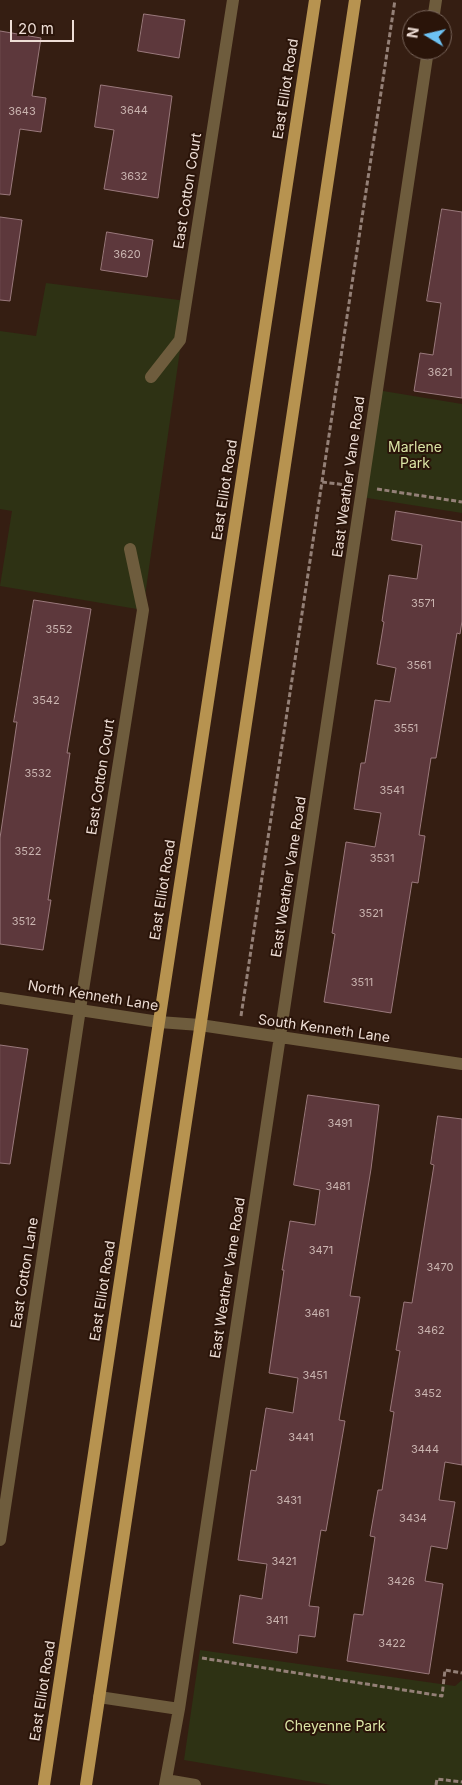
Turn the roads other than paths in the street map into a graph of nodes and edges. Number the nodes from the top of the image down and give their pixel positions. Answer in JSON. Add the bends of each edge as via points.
{"nodes":[{"id":1,"x":233,"y":0,"type":"edge"},
{"id":2,"x":315,"y":0,"type":"edge"},
{"id":3,"x":355,"y":0,"type":"edge"},
{"id":4,"x":426,"y":60,"type":"edge"},
{"id":5,"x":151,"y":377,"type":"dead end"},
{"id":6,"x":130,"y":549,"type":"dead end"},
{"id":7,"x":0,"y":998,"type":"edge"},
{"id":8,"x":80,"y":1009,"type":"junction"},
{"id":9,"x":159,"y":1022,"type":"junction"},
{"id":10,"x":182,"y":1024,"type":"joint"},
{"id":11,"x":200,"y":1025,"type":"junction"},
{"id":12,"x":280,"y":1037,"type":"junction"},
{"id":13,"x":462,"y":1064,"type":"edge"},
{"id":14,"x":0,"y":1540,"type":"edge"},
{"id":15,"x":99,"y":1697,"type":"junction"},
{"id":16,"x":179,"y":1709,"type":"junction"},
{"id":17,"x":165,"y":1783,"type":"edge"},
{"id":18,"x":44,"y":1785,"type":"edge"},
{"id":19,"x":86,"y":1785,"type":"edge"},
{"id":20,"x":195,"y":1785,"type":"edge"}],
"edges":[{"from":1,"to":5,"type":"street","name":"East Cotton Court","via":[[180,340]]},
{"from":2,"to":9,"type":"main road","name":"East Elliot Road"},
{"from":3,"to":11,"type":"main road"},
{"from":4,"to":12,"type":"street","name":"East Weather Vane Road"},
{"from":6,"to":8,"type":"street","name":"East Cotton Court","via":[[143,610]]},
{"from":7,"to":8,"type":"street","name":"North Kenneth Lane"},
{"from":8,"to":9,"type":"street","name":"North Kenneth Lane"},
{"from":8,"to":14,"type":"street","name":"East Cotton Lane"},
{"from":9,"to":10,"type":"street","name":"North Kenneth Lane"},
{"from":9,"to":18,"type":"main road","name":"East Elliot Road"},
{"from":10,"to":11,"type":"street","name":"South Kenneth Lane"},
{"from":11,"to":12,"type":"street","name":"South Kenneth Lane"},
{"from":11,"to":15,"type":"main road"},
{"from":12,"to":13,"type":"street","name":"South Kenneth Lane"},
{"from":12,"to":16,"type":"street","name":"East Weather Vane Road"},
{"from":15,"to":16,"type":"street"},
{"from":15,"to":19,"type":"main road"},
{"from":16,"to":17,"type":"street","name":"East Weather Vane Road"},
{"from":17,"to":20,"type":"street"}]}
